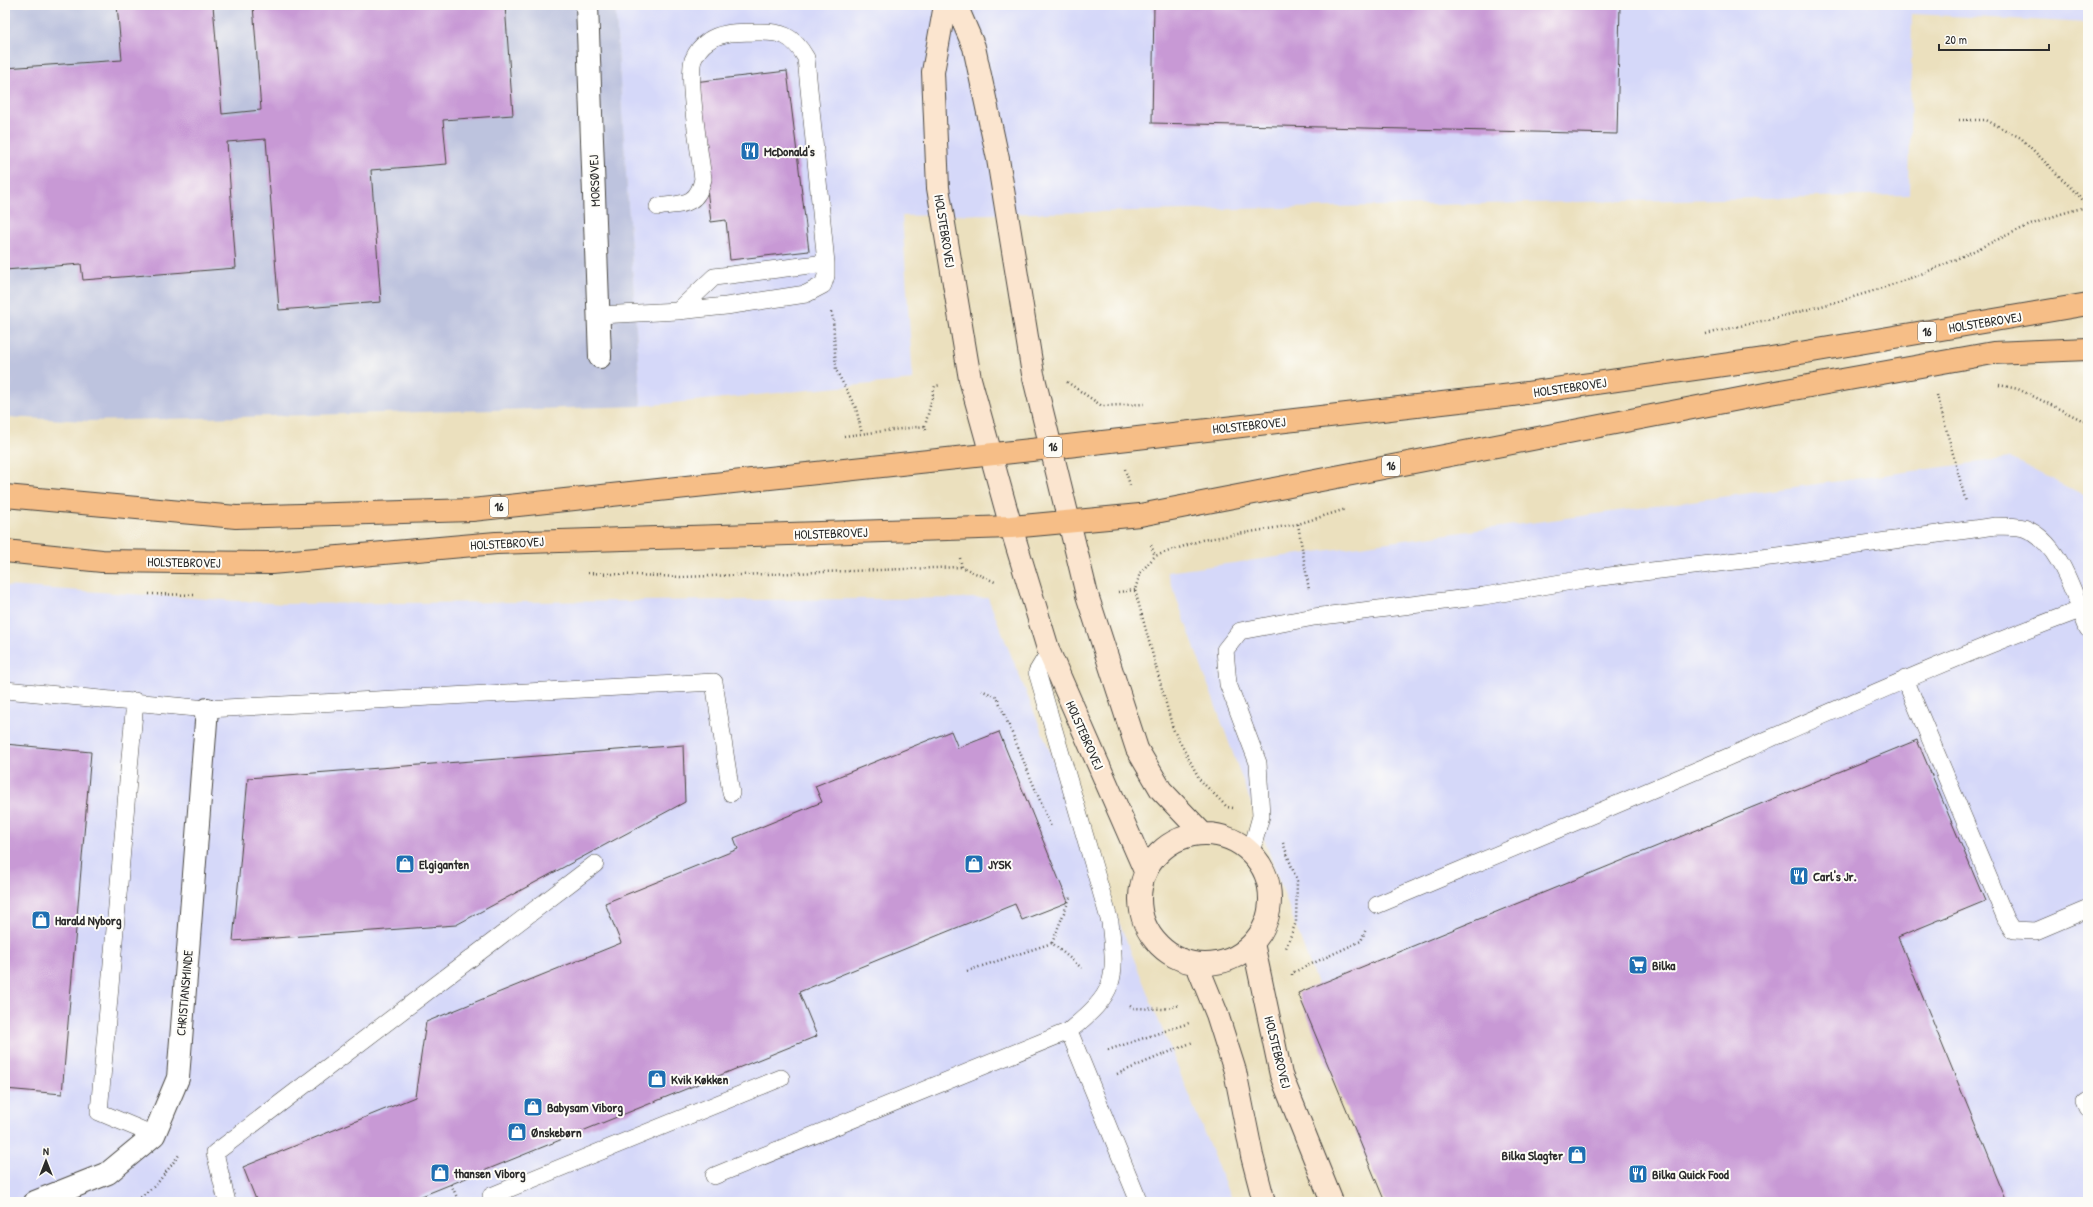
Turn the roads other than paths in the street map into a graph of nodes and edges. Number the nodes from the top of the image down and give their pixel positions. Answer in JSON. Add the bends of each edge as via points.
{"nodes":[{"id":1,"x":587,"y":5,"type":"edge"},
{"id":2,"x":945,"y":5,"type":"edge"},
{"id":3,"x":956,"y":5,"type":"edge"},
{"id":4,"x":658,"y":207,"type":"dead end"},
{"id":5,"x":826,"y":263,"type":"junction"},
{"id":6,"x":2088,"y":304,"type":"edge"},
{"id":7,"x":678,"y":311,"type":"junction"},
{"id":8,"x":599,"y":315,"type":"junction"},
{"id":9,"x":2088,"y":349,"type":"edge"},
{"id":10,"x":600,"y":357,"type":"dead end"},
{"id":11,"x":1050,"y":448,"type":"junction"},
{"id":12,"x":991,"y":453,"type":"junction"},
{"id":13,"x":5,"y":496,"type":"edge"},
{"id":14,"x":1070,"y":521,"type":"junction"},
{"id":15,"x":1011,"y":527,"type":"junction"},
{"id":16,"x":5,"y":551,"type":"edge"},
{"id":17,"x":2080,"y":610,"type":"junction"},
{"id":18,"x":2088,"y":629,"type":"edge"},
{"id":19,"x":1049,"y":652,"type":"junction"},
{"id":20,"x":1906,"y":679,"type":"junction"},
{"id":21,"x":5,"y":690,"type":"edge"},
{"id":22,"x":135,"y":701,"type":"junction"},
{"id":23,"x":207,"y":709,"type":"junction"},
{"id":24,"x":732,"y":793,"type":"dead end"},
{"id":25,"x":1202,"y":833,"type":"junction"},
{"id":26,"x":1251,"y":852,"type":"junction"},
{"id":27,"x":595,"y":864,"type":"dead end"},
{"id":28,"x":1145,"y":871,"type":"junction"},
{"id":29,"x":1377,"y":905,"type":"dead end"},
{"id":30,"x":2088,"y":909,"type":"edge"},
{"id":31,"x":1253,"y":943,"type":"junction"},
{"id":32,"x":1197,"y":965,"type":"junction"},
{"id":33,"x":1068,"y":1031,"type":"junction"},
{"id":34,"x":781,"y":1078,"type":"dead end"},
{"id":35,"x":2088,"y":1100,"type":"edge"},
{"id":36,"x":2088,"y":1109,"type":"edge"},
{"id":37,"x":154,"y":1135,"type":"junction"},
{"id":38,"x":714,"y":1176,"type":"dead end"},
{"id":39,"x":35,"y":1202,"type":"edge"},
{"id":40,"x":226,"y":1202,"type":"edge"},
{"id":41,"x":494,"y":1202,"type":"edge"},
{"id":42,"x":1138,"y":1202,"type":"edge"},
{"id":43,"x":1264,"y":1202,"type":"edge"},
{"id":44,"x":1332,"y":1202,"type":"edge"}],
"edges":[{"from":1,"to":8,"type":"street","name":"MORSØVEJ"},
{"from":2,"to":12,"type":"street","name":"HOLSTEBROVEJ","via":[[933,72],[938,188],[970,379]]},
{"from":3,"to":11,"type":"street","via":[[974,47],[998,159],[1033,374]]},
{"from":4,"to":5,"type":"lane","via":[[689,202],[700,193],[703,179],[692,69],[700,49],[709,41],[724,34],[783,34],[792,38],[806,58]]},
{"from":5,"to":7,"type":"lane","via":[[714,277]]},
{"from":5,"to":7,"type":"lane","via":[[823,285],[806,294]]},
{"from":6,"to":11,"type":"main road","name":"HOLSTEBROVEJ","number":"16","via":[[1773,358],[1512,395]]},
{"from":7,"to":8,"type":"lane"},
{"from":8,"to":10,"type":"street","name":"MORSØVEJ"},
{"from":9,"to":14,"type":"main road","name":"HOLSTEBROVEJ","number":"16","via":[[1993,353],[1770,393],[1140,515]]},
{"from":11,"to":12,"type":"main road","name":"HOLSTEBROVEJ","number":"16"},
{"from":11,"to":14,"type":"street"},
{"from":12,"to":13,"type":"main road","name":"HOLSTEBROVEJ","number":"16","via":[[472,510],[236,517]]},
{"from":12,"to":15,"type":"street","name":"HOLSTEBROVEJ"},
{"from":14,"to":15,"type":"main road","name":"HOLSTEBROVEJ","number":"16"},
{"from":14,"to":25,"type":"street","via":[[1087,595],[1137,749],[1161,790]]},
{"from":15,"to":16,"type":"main road","name":"HOLSTEBROVEJ","number":"16","via":[[496,543],[271,563],[102,561]]},
{"from":15,"to":19,"type":"street","name":"HOLSTEBROVEJ"},
{"from":17,"to":18,"type":"lane"},
{"from":17,"to":20,"type":"lane"},
{"from":17,"to":26,"type":"lane","via":[[2057,556],[2039,537],[2023,528],[1996,526],[1972,527],[1778,556],[1314,617],[1240,632],[1225,650],[1228,684],[1258,763],[1262,816]]},
{"from":19,"to":28,"type":"street","name":"HOLSTEBROVEJ"},
{"from":19,"to":33,"type":"lane","via":[[1037,672],[1110,922],[1114,961],[1109,990],[1094,1010]]},
{"from":20,"to":29,"type":"lane"},
{"from":20,"to":30,"type":"lane","via":[[2006,919],[2013,930],[2036,931]]},
{"from":21,"to":22,"type":"lane"},
{"from":22,"to":23,"type":"lane"},
{"from":22,"to":37,"type":"lane","via":[[99,1112]]},
{"from":23,"to":24,"type":"lane","via":[[714,682]]},
{"from":23,"to":37,"type":"street","name":"CHRISTIANSMINDE","via":[[178,1078]]},
{"from":25,"to":26,"type":"street","via":[[1220,835],[1237,841]]},
{"from":25,"to":28,"type":"street","via":[[1184,836],[1168,844],[1155,856]]},
{"from":26,"to":31,"type":"street","via":[[1263,868],[1270,887],[1270,907],[1264,927]]},
{"from":27,"to":40,"type":"lane","via":[[215,1153]]},
{"from":28,"to":32,"type":"street","via":[[1139,891],[1140,912],[1147,931],[1160,947],[1177,958]]},
{"from":31,"to":32,"type":"street","via":[[1237,956],[1218,963]]},
{"from":31,"to":44,"type":"street","name":"HOLSTEBROVEJ","via":[[1281,1075]]},
{"from":32,"to":43,"type":"street","via":[[1217,1014],[1235,1071]]},
{"from":33,"to":38,"type":"lane"},
{"from":33,"to":42,"type":"lane"},
{"from":34,"to":41,"type":"lane","via":[[491,1196]]},
{"from":35,"to":36,"type":"lane","via":[[2085,1102]]},
{"from":37,"to":39,"type":"street","name":"CHRISTIANSMINDE","via":[[108,1173]]}]}
